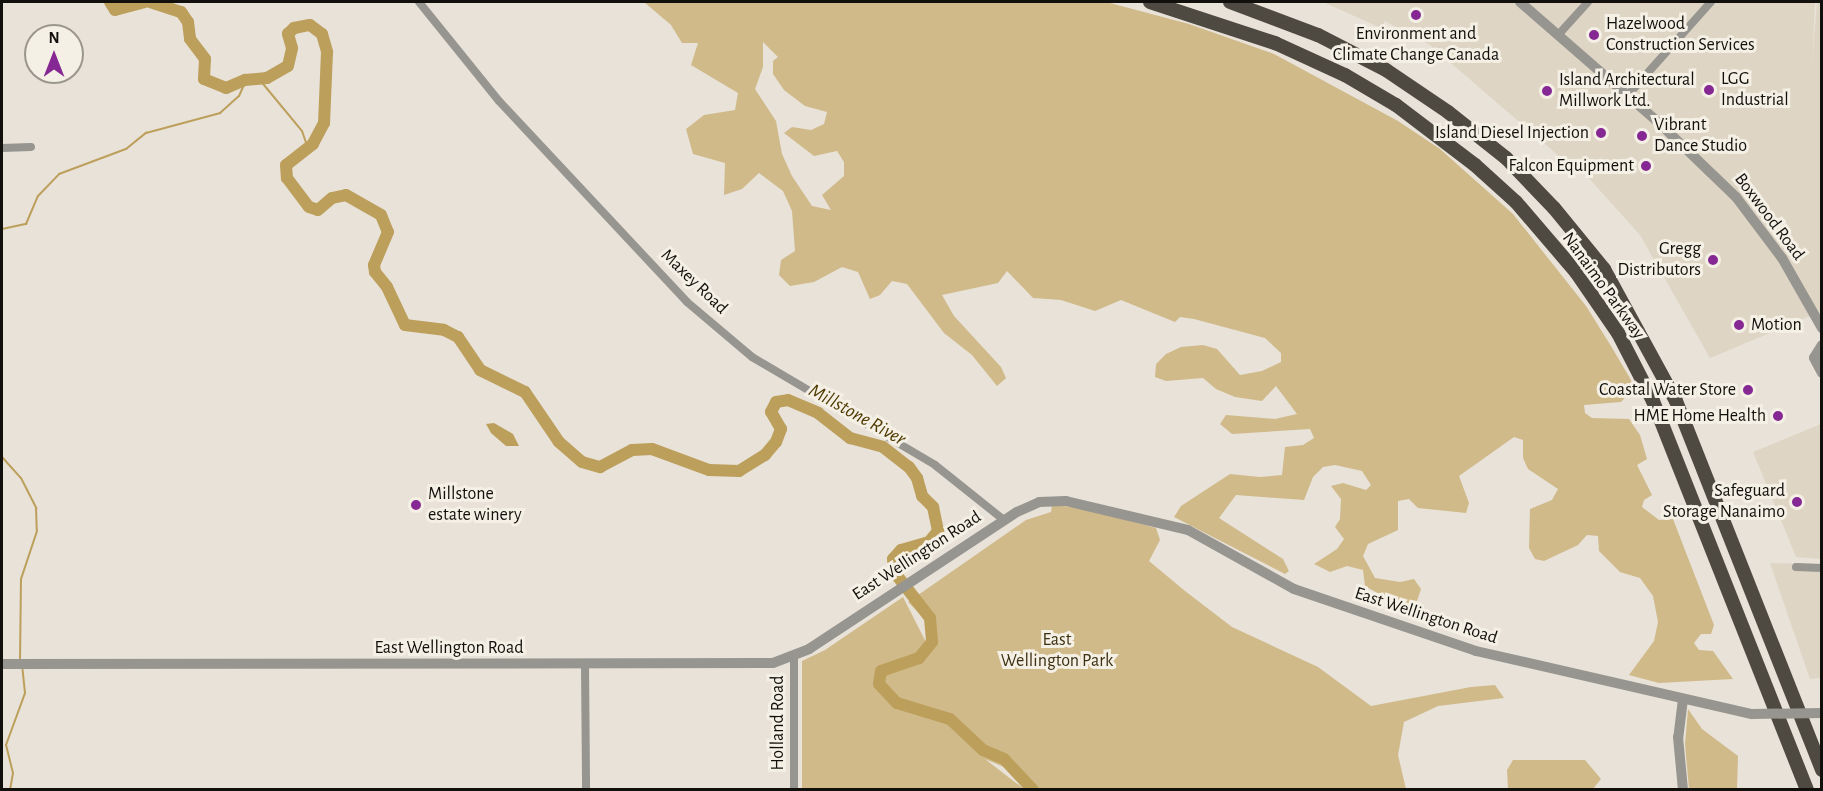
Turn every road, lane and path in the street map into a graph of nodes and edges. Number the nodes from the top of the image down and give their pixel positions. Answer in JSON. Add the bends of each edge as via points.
{"nodes":[{"id":1,"x":418,"y":2,"type":"edge"},
{"id":2,"x":1150,"y":2,"type":"edge"},
{"id":3,"x":1230,"y":2,"type":"edge"},
{"id":4,"x":1520,"y":2,"type":"edge"},
{"id":5,"x":1588,"y":2,"type":"edge"},
{"id":6,"x":1712,"y":2,"type":"edge"},
{"id":7,"x":1558,"y":34,"type":"junction"},
{"id":8,"x":1628,"y":95,"type":"junction"},
{"id":9,"x":30,"y":147,"type":"dead end"},
{"id":10,"x":2,"y":148,"type":"edge"},
{"id":11,"x":1819,"y":324,"type":"edge"},
{"id":12,"x":1820,"y":346,"type":"edge"},
{"id":13,"x":1821,"y":373,"type":"edge"},
{"id":14,"x":1004,"y":520,"type":"junction"},
{"id":15,"x":1796,"y":567,"type":"dead end"},
{"id":16,"x":1821,"y":568,"type":"edge"},
{"id":17,"x":794,"y":657,"type":"junction"},
{"id":18,"x":2,"y":664,"type":"edge"},
{"id":19,"x":585,"y":664,"type":"junction"},
{"id":20,"x":1683,"y":699,"type":"junction"},
{"id":21,"x":1821,"y":713,"type":"edge"},
{"id":22,"x":1821,"y":770,"type":"edge"},
{"id":23,"x":586,"y":789,"type":"edge"},
{"id":24,"x":794,"y":789,"type":"edge"},
{"id":25,"x":1683,"y":789,"type":"edge"},
{"id":26,"x":1807,"y":789,"type":"edge"}],
"edges":[{"from":1,"to":14,"type":"street","name":"Maxey Road","via":[[499,101],[687,302],[752,357],[935,465]]},
{"from":2,"to":26,"type":"highway","name":"Nanaimo Parkway","via":[[1275,43],[1345,75],[1396,105],[1475,165],[1516,202],[1576,272],[1618,333],[1653,401]]},
{"from":3,"to":22,"type":"highway","name":"Nanaimo Parkway","via":[[1318,35],[1386,70],[1448,112],[1506,158],[1604,269],[1676,401]]},
{"from":4,"to":7,"type":"street","name":"Boxwood Road"},
{"from":5,"to":7,"type":"street"},
{"from":6,"to":8,"type":"street"},
{"from":7,"to":8,"type":"street","name":"Boxwood Road"},
{"from":8,"to":11,"type":"street","name":"Boxwood Road","via":[[1736,197],[1782,258]]},
{"from":9,"to":10,"type":"street"},
{"from":11,"to":12,"type":"street","name":"Boxwood Road"},
{"from":12,"to":13,"type":"street","name":"Boxwood Road","via":[[1815,363]]},
{"from":14,"to":17,"type":"street","name":"East Wellington Road"},
{"from":14,"to":20,"type":"street","name":"East Wellington Road","via":[[1035,504],[1066,501],[1180,527],[1281,582],[1360,613],[1476,651]]},
{"from":15,"to":16,"type":"street"},
{"from":17,"to":19,"type":"street","name":"East Wellington Road","via":[[766,663]]},
{"from":17,"to":24,"type":"street","name":"Holland Road"},
{"from":18,"to":19,"type":"street","name":"East Wellington Road"},
{"from":19,"to":23,"type":"street"},
{"from":20,"to":21,"type":"street","name":"East Wellington Road","bridge":true,"via":[[1752,714]]},
{"from":20,"to":25,"type":"street","via":[[1678,736]]}]}
